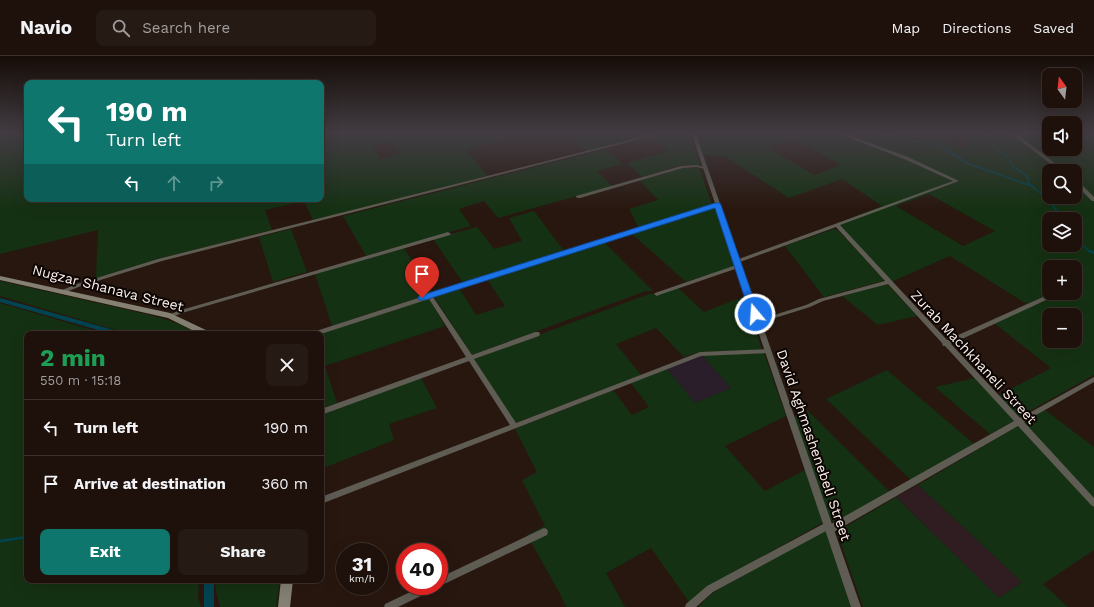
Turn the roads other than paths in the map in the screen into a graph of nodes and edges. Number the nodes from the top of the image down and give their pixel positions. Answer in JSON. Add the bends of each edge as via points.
{"nodes":[{"id":1,"x":564,"y":158,"type":"edge"},
{"id":2,"x":702,"y":158,"type":"edge"},
{"id":3,"x":905,"y":158,"type":"edge"},
{"id":4,"x":1045,"y":158,"type":"edge"},
{"id":5,"x":1054,"y":164,"type":"edge"},
{"id":6,"x":705,"y":168,"type":"junction"},
{"id":7,"x":1082,"y":188,"type":"edge"},
{"id":8,"x":578,"y":197,"type":"dead end"},
{"id":9,"x":1094,"y":200,"type":"edge"},
{"id":10,"x":717,"y":205,"type":"junction"},
{"id":11,"x":837,"y":225,"type":"junction"},
{"id":12,"x":448,"y":234,"type":"dead end"},
{"id":13,"x":738,"y":264,"type":"junction"},
{"id":14,"x":0,"y":278,"type":"edge"},
{"id":15,"x":888,"y":282,"type":"junction"},
{"id":16,"x":64,"y":291,"type":"junction"},
{"id":17,"x":657,"y":294,"type":"dead end"},
{"id":18,"x":430,"y":296,"type":"junction"},
{"id":19,"x":1042,"y":300,"type":"edge"},
{"id":20,"x":170,"y":316,"type":"junction"},
{"id":21,"x":758,"y":322,"type":"junction"},
{"id":22,"x":201,"y":331,"type":"edge"},
{"id":23,"x":324,"y":331,"type":"edge"},
{"id":24,"x":537,"y":334,"type":"dead end"},
{"id":25,"x":945,"y":344,"type":"junction"},
{"id":26,"x":768,"y":351,"type":"junction"},
{"id":27,"x":470,"y":358,"type":"junction"},
{"id":28,"x":1094,"y":379,"type":"edge"},
{"id":29,"x":324,"y":411,"type":"edge"},
{"id":30,"x":1018,"y":422,"type":"junction"},
{"id":31,"x":514,"y":426,"type":"junction"},
{"id":32,"x":324,"y":500,"type":"edge"},
{"id":33,"x":1094,"y":503,"type":"edge"},
{"id":34,"x":829,"y":528,"type":"junction"},
{"id":35,"x":544,"y":532,"type":"dead end"},
{"id":36,"x":448,"y":578,"type":"edge"},
{"id":37,"x":287,"y":583,"type":"edge"},
{"id":38,"x":413,"y":595,"type":"edge"},
{"id":39,"x":284,"y":607,"type":"edge"},
{"id":40,"x":388,"y":607,"type":"edge"},
{"id":41,"x":689,"y":607,"type":"edge"},
{"id":42,"x":856,"y":607,"type":"edge"}],
"edges":[{"from":1,"to":16,"type":"street","via":[[160,260]]},
{"from":2,"to":6,"type":"street","name":"David Aghmashenebeli Street"},
{"from":3,"to":11,"type":"street","via":[[957,181]]},
{"from":4,"to":5,"type":"street"},
{"from":6,"to":8,"type":"street","via":[[683,167]]},
{"from":6,"to":10,"type":"street","name":"David Aghmashenebeli Street"},
{"from":7,"to":9,"type":"street"},
{"from":10,"to":13,"type":"street","name":"David Aghmashenebeli Street"},
{"from":10,"to":18,"type":"street"},
{"from":11,"to":13,"type":"street"},
{"from":11,"to":15,"type":"street","name":"Zurab Machkhaneli Street"},
{"from":12,"to":20,"type":"street"},
{"from":13,"to":17,"type":"street"},
{"from":13,"to":21,"type":"street","name":"David Aghmashenebeli Street"},
{"from":14,"to":16,"type":"main road","name":"Nugzar Shanava Street"},
{"from":15,"to":21,"type":"street","via":[[821,300]]},
{"from":15,"to":25,"type":"street","name":"Zurab Machkhaneli Street"},
{"from":16,"to":20,"type":"main road","name":"Nugzar Shanava Street"},
{"from":18,"to":23,"type":"street"},
{"from":18,"to":27,"type":"street"},
{"from":19,"to":25,"type":"street"},
{"from":20,"to":22,"type":"main road","name":"Nugzar Shanava Street"},
{"from":21,"to":26,"type":"street","name":"David Aghmashenebeli Street"},
{"from":24,"to":27,"type":"street"},
{"from":25,"to":30,"type":"street","name":"Zurab Machkhaneli Street"},
{"from":26,"to":31,"type":"street","via":[[700,354]]},
{"from":26,"to":34,"type":"street","name":"David Aghmashenebeli Street"},
{"from":27,"to":29,"type":"street"},
{"from":27,"to":31,"type":"street"},
{"from":28,"to":30,"type":"street"},
{"from":30,"to":33,"type":"street","name":"Zurab Machkhaneli Street"},
{"from":30,"to":34,"type":"street"},
{"from":31,"to":32,"type":"street"},
{"from":34,"to":41,"type":"street","via":[[710,589]]},
{"from":34,"to":42,"type":"street","name":"David Aghmashenebeli Street"},
{"from":35,"to":36,"type":"street"},
{"from":37,"to":39,"type":"main road"},
{"from":38,"to":40,"type":"street"}]}
